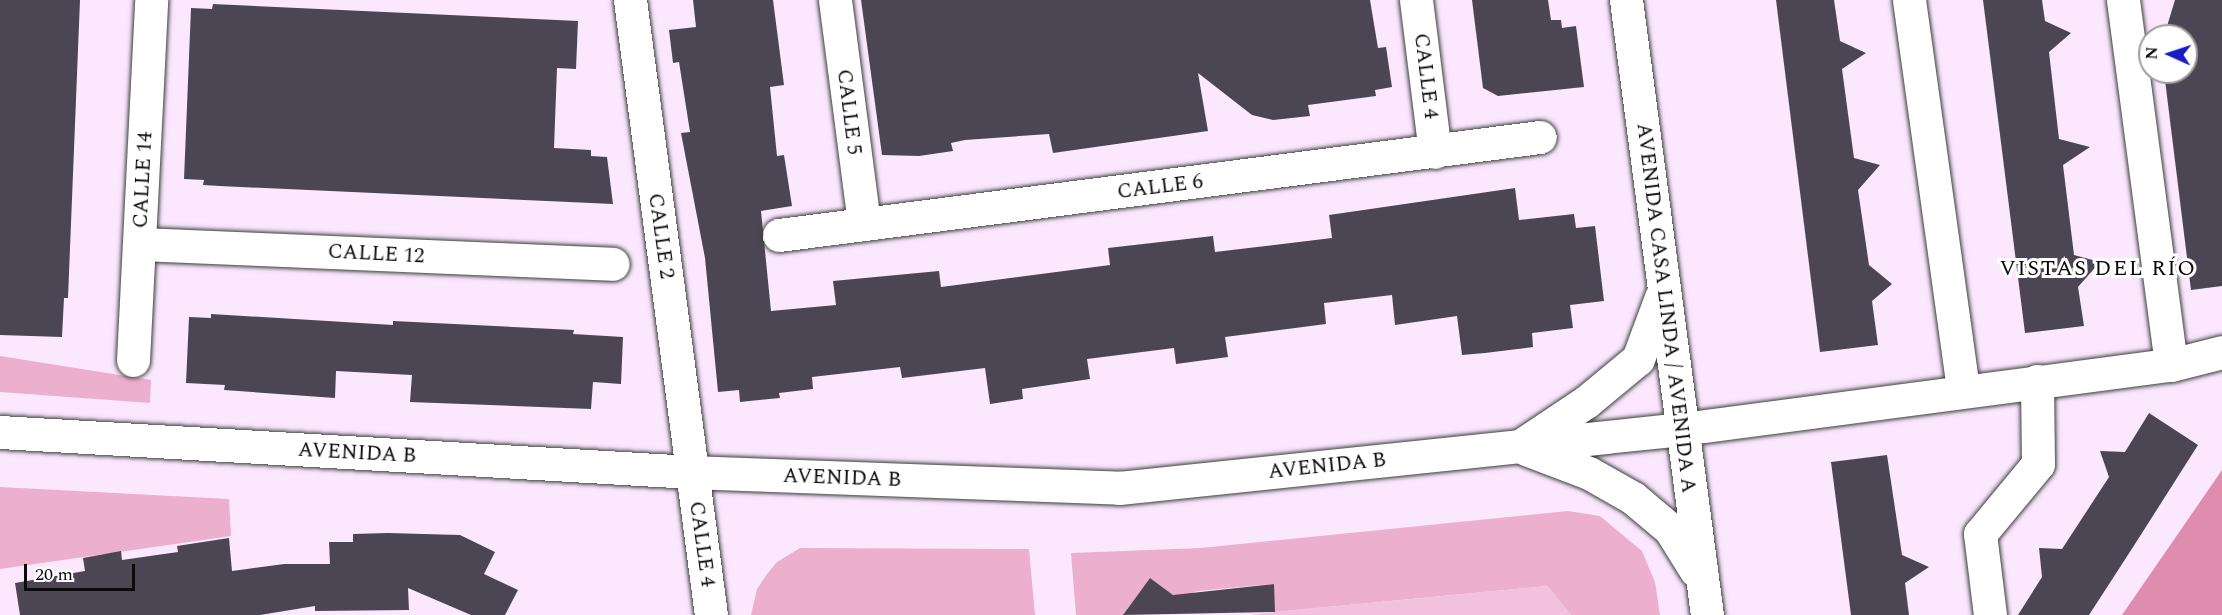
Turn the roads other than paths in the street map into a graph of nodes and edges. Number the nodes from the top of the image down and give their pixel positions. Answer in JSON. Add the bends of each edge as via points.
{"nodes":[{"id":1,"x":151,"y":0,"type":"edge"},
{"id":2,"x":630,"y":0,"type":"edge"},
{"id":3,"x":835,"y":0,"type":"edge"},
{"id":4,"x":1416,"y":0,"type":"edge"},
{"id":5,"x":1626,"y":0,"type":"edge"},
{"id":6,"x":1909,"y":0,"type":"edge"},
{"id":7,"x":2123,"y":0,"type":"edge"},
{"id":8,"x":1540,"y":137,"type":"dead end"},
{"id":9,"x":1436,"y":152,"type":"junction"},
{"id":10,"x":864,"y":224,"type":"junction"},
{"id":11,"x":779,"y":235,"type":"dead end"},
{"id":12,"x":140,"y":244,"type":"junction"},
{"id":13,"x":612,"y":264,"type":"dead end"},
{"id":14,"x":1663,"y":288,"type":"junction"},
{"id":15,"x":2222,"y":352,"type":"edge"},
{"id":16,"x":133,"y":360,"type":"dead end"},
{"id":17,"x":2171,"y":365,"type":"junction"},
{"id":18,"x":2037,"y":381,"type":"junction"},
{"id":19,"x":1963,"y":391,"type":"junction"},
{"id":20,"x":1682,"y":429,"type":"junction"},
{"id":21,"x":0,"y":432,"type":"edge"},
{"id":22,"x":1519,"y":447,"type":"junction"},
{"id":23,"x":692,"y":472,"type":"junction"},
{"id":24,"x":1702,"y":580,"type":"junction"},
{"id":25,"x":711,"y":615,"type":"edge"},
{"id":26,"x":1707,"y":615,"type":"edge"},
{"id":27,"x":1990,"y":615,"type":"edge"}],
"edges":[{"from":1,"to":12,"type":"street","name":"CALLE 14"},
{"from":2,"to":23,"type":"street","name":"CALLE 2"},
{"from":3,"to":10,"type":"street","name":"CALLE 5"},
{"from":4,"to":9,"type":"street","name":"CALLE 4"},
{"from":5,"to":14,"type":"street","name":"AVENIDA CASA LINDA / AVENIDA A"},
{"from":6,"to":19,"type":"street"},
{"from":7,"to":17,"type":"street"},
{"from":8,"to":9,"type":"street","name":"CALLE 6"},
{"from":9,"to":10,"type":"street","name":"CALLE 6"},
{"from":10,"to":11,"type":"street","name":"CALLE 6"},
{"from":12,"to":13,"type":"street","name":"CALLE 12"},
{"from":12,"to":16,"type":"street","name":"CALLE 14"},
{"from":14,"to":20,"type":"street","name":"AVENIDA CASA LINDA / AVENIDA A"},
{"from":14,"to":22,"type":"street","via":[[1638,359],[1586,402]]},
{"from":15,"to":17,"type":"street","name":"AVENIDA B"},
{"from":17,"to":18,"type":"street","name":"AVENIDA B"},
{"from":18,"to":19,"type":"street","name":"AVENIDA B"},
{"from":18,"to":27,"type":"street","via":[[2038,464],[1980,534]]},
{"from":19,"to":20,"type":"street","name":"AVENIDA B"},
{"from":20,"to":22,"type":"street","name":"AVENIDA B"},
{"from":20,"to":24,"type":"street","name":"AVENIDA CASA LINDA / AVENIDA A"},
{"from":21,"to":23,"type":"street","name":"AVENIDA B"},
{"from":22,"to":23,"type":"street","name":"AVENIDA B","via":[[1119,488]]},
{"from":22,"to":24,"type":"street","via":[[1589,473],[1633,498],[1670,529]]},
{"from":23,"to":25,"type":"street","name":"CALLE 4"},
{"from":24,"to":26,"type":"street","name":"AVENIDA CASA LINDA / AVENIDA A"}]}
